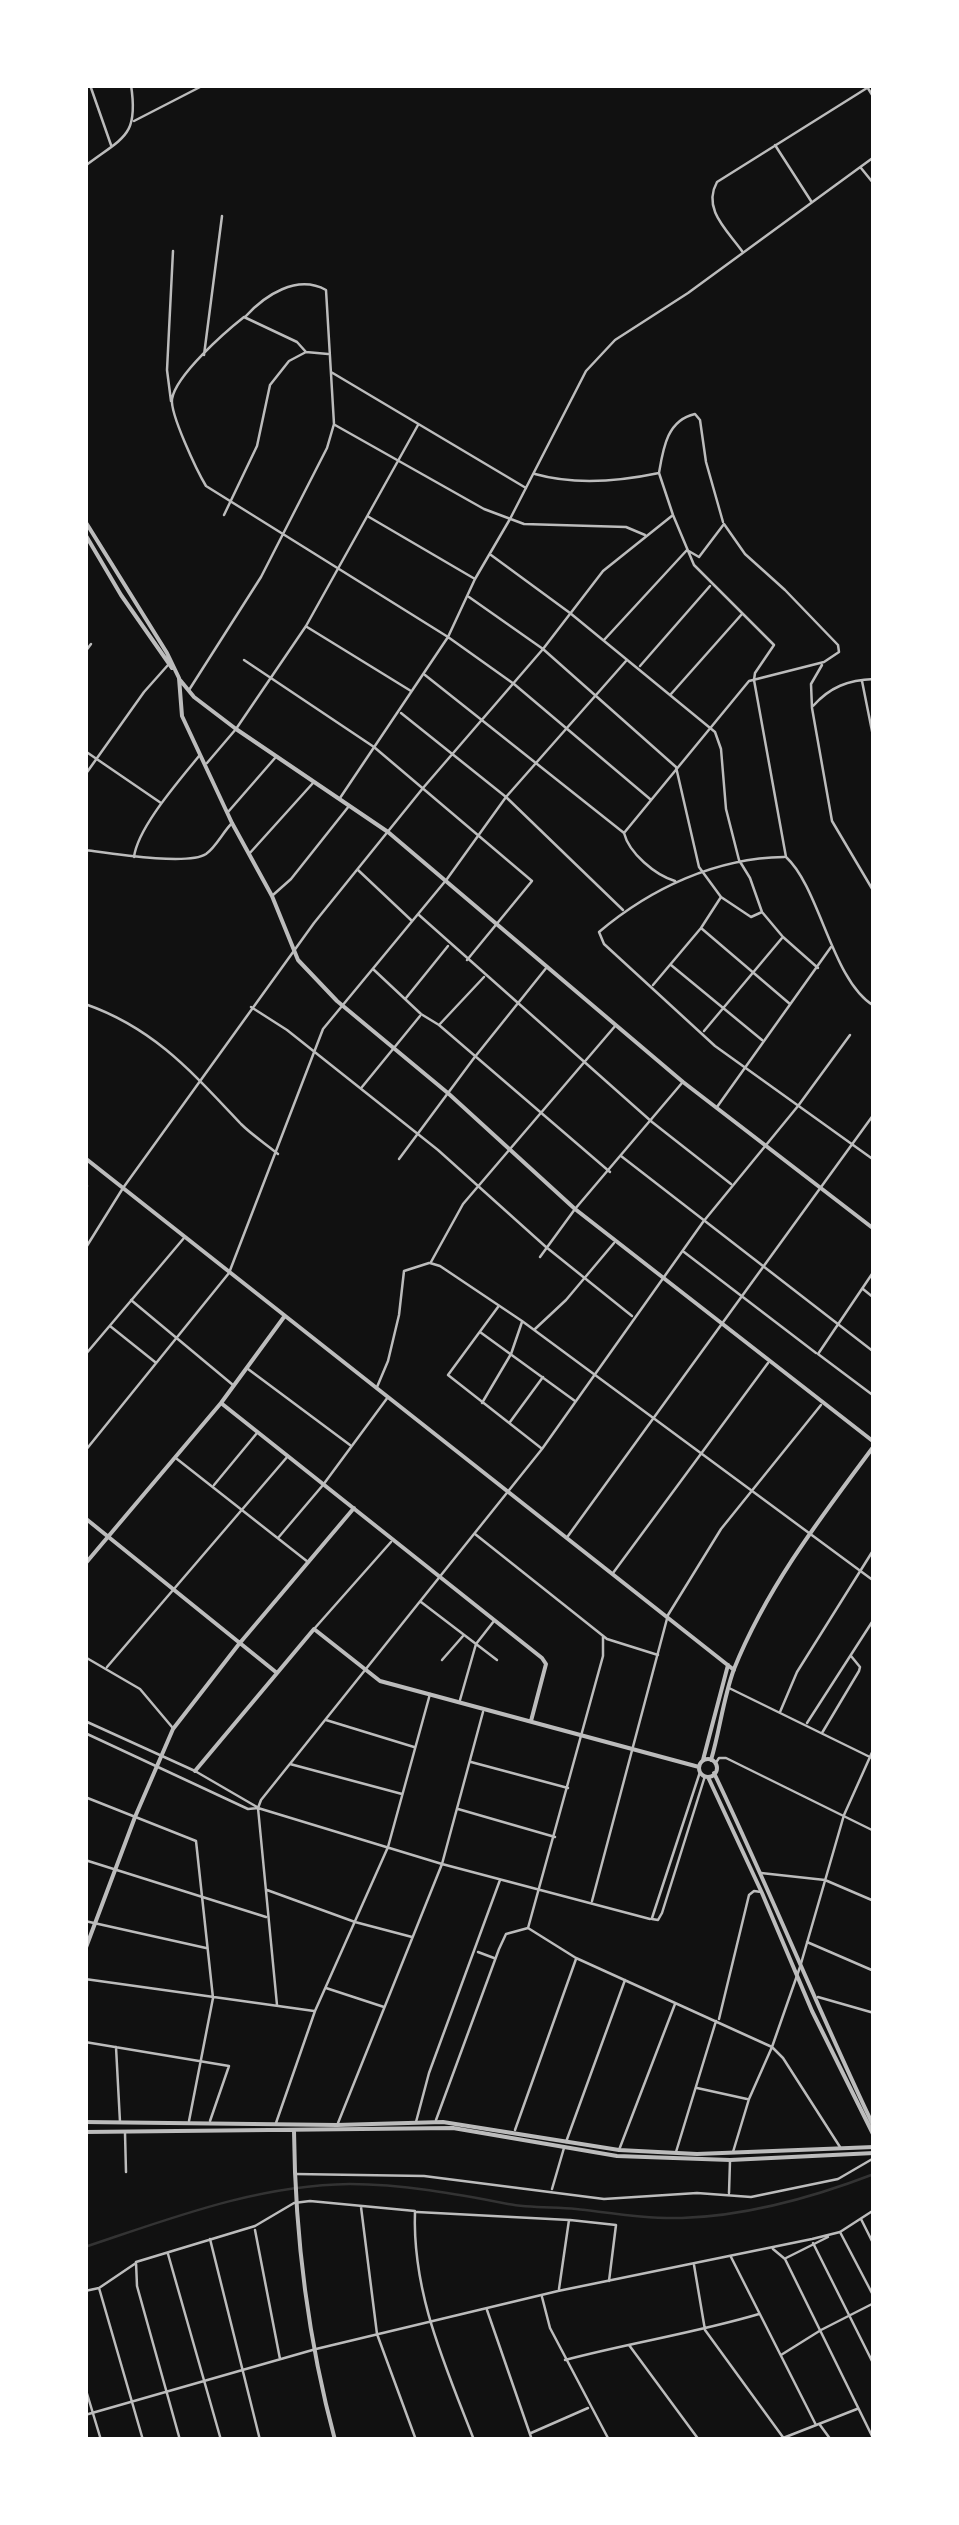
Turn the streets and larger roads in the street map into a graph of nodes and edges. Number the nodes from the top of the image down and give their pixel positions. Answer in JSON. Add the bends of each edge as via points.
{"nodes":[{"id":1,"x":90,"y":85,"type":"edge"},
{"id":2,"x":131,"y":85,"type":"edge"},
{"id":3,"x":204,"y":85,"type":"edge"},
{"id":4,"x":866,"y":86,"type":"edge"},
{"id":5,"x":874,"y":98,"type":"edge"},
{"id":6,"x":134,"y":121,"type":"junction"},
{"id":7,"x":775,"y":145,"type":"junction"},
{"id":8,"x":111,"y":146,"type":"junction"},
{"id":9,"x":874,"y":157,"type":"edge"},
{"id":10,"x":85,"y":166,"type":"edge"},
{"id":11,"x":860,"y":166,"type":"junction"},
{"id":12,"x":874,"y":184,"type":"edge"},
{"id":13,"x":812,"y":202,"type":"junction"},
{"id":14,"x":222,"y":216,"type":"dead end"},
{"id":15,"x":173,"y":251,"type":"dead end"},
{"id":16,"x":743,"y":252,"type":"junction"},
{"id":17,"x":244,"y":317,"type":"junction"},
{"id":18,"x":306,"y":352,"type":"junction"},
{"id":19,"x":329,"y":354,"type":"junction"},
{"id":20,"x":204,"y":356,"type":"junction"},
{"id":21,"x":330,"y":371,"type":"junction"},
{"id":22,"x":171,"y":402,"type":"junction"},
{"id":23,"x":334,"y":424,"type":"junction"},
{"id":24,"x":418,"y":425,"type":"junction"},
{"id":25,"x":398,"y":462,"type":"junction"},
{"id":26,"x":659,"y":473,"type":"junction"},
{"id":27,"x":533,"y":474,"type":"junction"},
{"id":28,"x":526,"y":488,"type":"junction"},
{"id":29,"x":230,"y":504,"type":"junction"},
{"id":30,"x":224,"y":515,"type":"dead end"},
{"id":31,"x":368,"y":516,"type":"junction"},
{"id":32,"x":672,"y":516,"type":"junction"},
{"id":33,"x":510,"y":519,"type":"junction"},
{"id":34,"x":85,"y":521,"type":"edge"},
{"id":35,"x":724,"y":524,"type":"junction"},
{"id":36,"x":85,"y":534,"type":"edge"},
{"id":37,"x":282,"y":534,"type":"junction"},
{"id":38,"x":646,"y":535,"type":"junction"},
{"id":39,"x":687,"y":550,"type":"junction"},
{"id":40,"x":490,"y":554,"type":"junction"},
{"id":41,"x":338,"y":571,"type":"junction"},
{"id":42,"x":475,"y":579,"type":"junction"},
{"id":43,"x":712,"y":585,"type":"junction"},
{"id":44,"x":468,"y":596,"type":"junction"},
{"id":45,"x":570,"y":613,"type":"junction"},
{"id":46,"x":743,"y":613,"type":"junction"},
{"id":47,"x":306,"y":626,"type":"junction"},
{"id":48,"x":448,"y":637,"type":"junction"},
{"id":49,"x":604,"y":640,"type":"junction"},
{"id":50,"x":91,"y":644,"type":"dead end"},
{"id":51,"x":543,"y":649,"type":"junction"},
{"id":52,"x":85,"y":652,"type":"edge"},
{"id":53,"x":244,"y":660,"type":"dead end"},
{"id":54,"x":626,"y":661,"type":"junction"},
{"id":55,"x":824,"y":662,"type":"junction"},
{"id":56,"x":168,"y":664,"type":"junction"},
{"id":57,"x":638,"y":668,"type":"junction"},
{"id":58,"x":424,"y":674,"type":"junction"},
{"id":59,"x":179,"y":678,"type":"junction"},
{"id":60,"x":272,"y":678,"type":"junction"},
{"id":61,"x":874,"y":679,"type":"edge"},
{"id":62,"x":754,"y":680,"type":"junction"},
{"id":63,"x":862,"y":680,"type":"junction"},
{"id":64,"x":514,"y":684,"type":"junction"},
{"id":65,"x":188,"y":692,"type":"junction"},
{"id":66,"x":412,"y":692,"type":"junction"},
{"id":67,"x":596,"y":696,"type":"junction"},
{"id":68,"x":670,"y":696,"type":"junction"},
{"id":69,"x":812,"y":708,"type":"junction"},
{"id":70,"x":399,"y":712,"type":"junction"},
{"id":71,"x":483,"y":719,"type":"junction"},
{"id":72,"x":236,"y":728,"type":"junction"},
{"id":73,"x":708,"y":728,"type":"junction"},
{"id":74,"x":566,"y":730,"type":"junction"},
{"id":75,"x":874,"y":741,"type":"edge"},
{"id":76,"x":374,"y":747,"type":"junction"},
{"id":77,"x":85,"y":752,"type":"edge"},
{"id":78,"x":454,"y":754,"type":"junction"},
{"id":79,"x":200,"y":755,"type":"junction"},
{"id":80,"x":276,"y":757,"type":"junction"},
{"id":81,"x":96,"y":759,"type":"junction"},
{"id":82,"x":206,"y":764,"type":"junction"},
{"id":83,"x":534,"y":764,"type":"junction"},
{"id":84,"x":676,"y":767,"type":"junction"},
{"id":85,"x":85,"y":775,"type":"edge"},
{"id":86,"x":314,"y":782,"type":"junction"},
{"id":87,"x":424,"y":788,"type":"junction"},
{"id":88,"x":506,"y":797,"type":"junction"},
{"id":89,"x":340,"y":798,"type":"junction"},
{"id":90,"x":650,"y":799,"type":"junction"},
{"id":91,"x":161,"y":804,"type":"junction"},
{"id":92,"x":350,"y":805,"type":"junction"},
{"id":93,"x":228,"y":812,"type":"junction"},
{"id":94,"x":232,"y":823,"type":"junction"},
{"id":95,"x":388,"y":832,"type":"junction"},
{"id":96,"x":624,"y":834,"type":"junction"},
{"id":97,"x":479,"y":836,"type":"junction"},
{"id":98,"x":85,"y":850,"type":"edge"},
{"id":99,"x":249,"y":854,"type":"junction"},
{"id":100,"x":134,"y":857,"type":"junction"},
{"id":101,"x":786,"y":857,"type":"junction"},
{"id":102,"x":739,"y":860,"type":"junction"},
{"id":103,"x":357,"y":869,"type":"junction"},
{"id":104,"x":704,"y":873,"type":"junction"},
{"id":105,"x":447,"y":880,"type":"junction"},
{"id":106,"x":676,"y":882,"type":"junction"},
{"id":107,"x":874,"y":892,"type":"edge"},
{"id":108,"x":272,"y":896,"type":"junction"},
{"id":109,"x":721,"y":897,"type":"junction"},
{"id":110,"x":624,"y":911,"type":"junction"},
{"id":111,"x":762,"y":912,"type":"junction"},
{"id":112,"x":418,"y":914,"type":"junction"},
{"id":113,"x":411,"y":920,"type":"junction"},
{"id":114,"x":498,"y":924,"type":"junction"},
{"id":115,"x":700,"y":928,"type":"junction"},
{"id":116,"x":783,"y":936,"type":"junction"},
{"id":117,"x":449,"y":945,"type":"junction"},
{"id":118,"x":832,"y":946,"type":"junction"},
{"id":119,"x":294,"y":949,"type":"junction"},
{"id":120,"x":467,"y":960,"type":"junction"},
{"id":121,"x":671,"y":965,"type":"junction"},
{"id":122,"x":548,"y":966,"type":"junction"},
{"id":123,"x":372,"y":968,"type":"junction"},
{"id":124,"x":818,"y":968,"type":"junction"},
{"id":125,"x":752,"y":972,"type":"junction"},
{"id":126,"x":485,"y":976,"type":"junction"},
{"id":127,"x":652,"y":986,"type":"junction"},
{"id":128,"x":405,"y":999,"type":"junction"},
{"id":129,"x":518,"y":1003,"type":"junction"},
{"id":130,"x":85,"y":1004,"type":"edge"},
{"id":131,"x":342,"y":1004,"type":"junction"},
{"id":132,"x":791,"y":1006,"type":"junction"},
{"id":133,"x":874,"y":1006,"type":"edge"},
{"id":134,"x":251,"y":1007,"type":"junction"},
{"id":135,"x":723,"y":1008,"type":"junction"},
{"id":136,"x":422,"y":1014,"type":"junction"},
{"id":137,"x":439,"y":1025,"type":"junction"},
{"id":138,"x":616,"y":1025,"type":"junction"},
{"id":139,"x":702,"y":1033,"type":"junction"},
{"id":140,"x":850,"y":1036,"type":"dead end"},
{"id":141,"x":764,"y":1042,"type":"junction"},
{"id":142,"x":394,"y":1048,"type":"junction"},
{"id":143,"x":313,"y":1052,"type":"junction"},
{"id":144,"x":474,"y":1058,"type":"junction"},
{"id":145,"x":586,"y":1062,"type":"junction"},
{"id":146,"x":744,"y":1068,"type":"junction"},
{"id":147,"x":201,"y":1078,"type":"junction"},
{"id":148,"x":683,"y":1082,"type":"junction"},
{"id":149,"x":361,"y":1088,"type":"junction"},
{"id":150,"x":448,"y":1094,"type":"junction"},
{"id":151,"x":798,"y":1106,"type":"junction"},
{"id":152,"x":716,"y":1108,"type":"junction"},
{"id":153,"x":541,"y":1113,"type":"junction"},
{"id":154,"x":874,"y":1114,"type":"edge"},
{"id":155,"x":652,"y":1122,"type":"junction"},
{"id":156,"x":417,"y":1134,"type":"junction"},
{"id":157,"x":852,"y":1144,"type":"junction"},
{"id":158,"x":764,"y":1146,"type":"junction"},
{"id":159,"x":510,"y":1153,"type":"junction"},
{"id":160,"x":278,"y":1154,"type":"junction"},
{"id":161,"x":620,"y":1156,"type":"junction"},
{"id":162,"x":85,"y":1158,"type":"edge"},
{"id":163,"x":399,"y":1159,"type":"dead end"},
{"id":164,"x":874,"y":1160,"type":"edge"},
{"id":165,"x":610,"y":1172,"type":"junction"},
{"id":166,"x":479,"y":1184,"type":"junction"},
{"id":167,"x":733,"y":1185,"type":"junction"},
{"id":168,"x":122,"y":1188,"type":"junction"},
{"id":169,"x":818,"y":1188,"type":"junction"},
{"id":170,"x":575,"y":1210,"type":"junction"},
{"id":171,"x":702,"y":1222,"type":"junction"},
{"id":172,"x":874,"y":1228,"type":"edge"},
{"id":173,"x":184,"y":1238,"type":"junction"},
{"id":174,"x":615,"y":1242,"type":"junction"},
{"id":175,"x":546,"y":1247,"type":"junction"},
{"id":176,"x":85,"y":1249,"type":"edge"},
{"id":177,"x":683,"y":1251,"type":"junction"},
{"id":178,"x":540,"y":1257,"type":"dead end"},
{"id":179,"x":430,"y":1263,"type":"junction"},
{"id":180,"x":763,"y":1268,"type":"junction"},
{"id":181,"x":874,"y":1271,"type":"edge"},
{"id":182,"x":229,"y":1274,"type":"junction"},
{"id":183,"x":585,"y":1278,"type":"junction"},
{"id":184,"x":662,"y":1279,"type":"junction"},
{"id":185,"x":862,"y":1289,"type":"junction"},
{"id":186,"x":874,"y":1298,"type":"edge"},
{"id":187,"x":130,"y":1299,"type":"junction"},
{"id":188,"x":742,"y":1299,"type":"junction"},
{"id":189,"x":499,"y":1306,"type":"junction"},
{"id":190,"x":284,"y":1317,"type":"junction"},
{"id":191,"x":633,"y":1318,"type":"junction"},
{"id":192,"x":522,"y":1321,"type":"junction"},
{"id":193,"x":838,"y":1324,"type":"junction"},
{"id":194,"x":109,"y":1325,"type":"junction"},
{"id":195,"x":723,"y":1326,"type":"junction"},
{"id":196,"x":479,"y":1331,"type":"junction"},
{"id":197,"x":534,"y":1331,"type":"junction"},
{"id":198,"x":176,"y":1338,"type":"junction"},
{"id":199,"x":874,"y":1352,"type":"edge"},
{"id":200,"x":85,"y":1354,"type":"edge"},
{"id":201,"x":511,"y":1354,"type":"junction"},
{"id":202,"x":818,"y":1354,"type":"junction"},
{"id":203,"x":769,"y":1362,"type":"junction"},
{"id":204,"x":156,"y":1363,"type":"junction"},
{"id":205,"x":247,"y":1369,"type":"junction"},
{"id":206,"x":595,"y":1375,"type":"junction"},
{"id":207,"x":543,"y":1378,"type":"junction"},
{"id":208,"x":234,"y":1386,"type":"junction"},
{"id":209,"x":377,"y":1388,"type":"junction"},
{"id":210,"x":874,"y":1396,"type":"edge"},
{"id":211,"x":388,"y":1397,"type":"junction"},
{"id":212,"x":576,"y":1401,"type":"junction"},
{"id":213,"x":221,"y":1403,"type":"junction"},
{"id":214,"x":482,"y":1403,"type":"junction"},
{"id":215,"x":822,"y":1403,"type":"junction"},
{"id":216,"x":653,"y":1419,"type":"junction"},
{"id":217,"x":509,"y":1423,"type":"junction"},
{"id":218,"x":258,"y":1432,"type":"junction"},
{"id":219,"x":874,"y":1444,"type":"edge"},
{"id":220,"x":351,"y":1446,"type":"junction"},
{"id":221,"x":542,"y":1449,"type":"junction"},
{"id":222,"x":85,"y":1451,"type":"edge"},
{"id":223,"x":700,"y":1453,"type":"junction"},
{"id":224,"x":288,"y":1455,"type":"junction"},
{"id":225,"x":176,"y":1458,"type":"junction"},
{"id":226,"x":214,"y":1486,"type":"junction"},
{"id":227,"x":323,"y":1486,"type":"junction"},
{"id":228,"x":750,"y":1490,"type":"junction"},
{"id":229,"x":510,"y":1491,"type":"junction"},
{"id":230,"x":354,"y":1508,"type":"junction"},
{"id":231,"x":242,"y":1510,"type":"junction"},
{"id":232,"x":85,"y":1518,"type":"edge"},
{"id":233,"x":808,"y":1533,"type":"junction"},
{"id":234,"x":475,"y":1534,"type":"junction"},
{"id":235,"x":568,"y":1536,"type":"junction"},
{"id":236,"x":108,"y":1537,"type":"junction"},
{"id":237,"x":278,"y":1538,"type":"junction"},
{"id":238,"x":392,"y":1541,"type":"junction"},
{"id":239,"x":874,"y":1549,"type":"edge"},
{"id":240,"x":308,"y":1563,"type":"junction"},
{"id":241,"x":85,"y":1564,"type":"edge"},
{"id":242,"x":858,"y":1571,"type":"junction"},
{"id":243,"x":614,"y":1572,"type":"junction"},
{"id":244,"x":440,"y":1577,"type":"junction"},
{"id":245,"x":874,"y":1582,"type":"edge"},
{"id":246,"x":174,"y":1592,"type":"junction"},
{"id":247,"x":420,"y":1602,"type":"junction"},
{"id":248,"x":668,"y":1615,"type":"junction"},
{"id":249,"x":874,"y":1619,"type":"edge"},
{"id":250,"x":494,"y":1620,"type":"junction"},
{"id":251,"x":314,"y":1628,"type":"junction"},
{"id":252,"x":464,"y":1635,"type":"junction"},
{"id":253,"x":602,"y":1636,"type":"junction"},
{"id":254,"x":239,"y":1644,"type":"junction"},
{"id":255,"x":476,"y":1644,"type":"junction"},
{"id":256,"x":850,"y":1655,"type":"junction"},
{"id":257,"x":85,"y":1656,"type":"edge"},
{"id":258,"x":660,"y":1656,"type":"junction"},
{"id":259,"x":442,"y":1660,"type":"dead end"},
{"id":260,"x":497,"y":1660,"type":"dead end"},
{"id":261,"x":728,"y":1665,"type":"junction"},
{"id":262,"x":107,"y":1667,"type":"junction"},
{"id":263,"x":365,"y":1670,"type":"junction"},
{"id":264,"x":734,"y":1670,"type":"junction"},
{"id":265,"x":277,"y":1674,"type":"junction"},
{"id":266,"x":728,"y":1687,"type":"junction"},
{"id":267,"x":430,"y":1693,"type":"junction"},
{"id":268,"x":460,"y":1701,"type":"junction"},
{"id":269,"x":484,"y":1709,"type":"junction"},
{"id":270,"x":780,"y":1712,"type":"junction"},
{"id":271,"x":324,"y":1720,"type":"junction"},
{"id":272,"x":531,"y":1721,"type":"junction"},
{"id":273,"x":85,"y":1722,"type":"edge"},
{"id":274,"x":806,"y":1725,"type":"junction"},
{"id":275,"x":174,"y":1729,"type":"junction"},
{"id":276,"x":85,"y":1733,"type":"edge"},
{"id":277,"x":822,"y":1733,"type":"junction"},
{"id":278,"x":582,"y":1736,"type":"junction"},
{"id":279,"x":416,"y":1747,"type":"junction"},
{"id":280,"x":635,"y":1748,"type":"junction"},
{"id":281,"x":874,"y":1748,"type":"edge"},
{"id":282,"x":161,"y":1756,"type":"junction"},
{"id":283,"x":872,"y":1758,"type":"edge"},
{"id":284,"x":703,"y":1760,"type":"junction"},
{"id":285,"x":469,"y":1762,"type":"junction"},
{"id":286,"x":713,"y":1762,"type":"junction"},
{"id":287,"x":290,"y":1764,"type":"junction"},
{"id":288,"x":156,"y":1766,"type":"junction"},
{"id":289,"x":195,"y":1771,"type":"junction"},
{"id":290,"x":703,"y":1773,"type":"junction"},
{"id":291,"x":714,"y":1773,"type":"junction"},
{"id":292,"x":568,"y":1788,"type":"junction"},
{"id":293,"x":404,"y":1795,"type":"junction"},
{"id":294,"x":85,"y":1797,"type":"edge"},
{"id":295,"x":258,"y":1808,"type":"junction"},
{"id":296,"x":457,"y":1808,"type":"junction"},
{"id":297,"x":844,"y":1816,"type":"junction"},
{"id":298,"x":135,"y":1817,"type":"junction"},
{"id":299,"x":874,"y":1831,"type":"edge"},
{"id":300,"x":555,"y":1837,"type":"junction"},
{"id":301,"x":388,"y":1847,"type":"junction"},
{"id":302,"x":85,"y":1860,"type":"edge"},
{"id":303,"x":442,"y":1864,"type":"junction"},
{"id":304,"x":114,"y":1870,"type":"junction"},
{"id":305,"x":762,"y":1873,"type":"junction"},
{"id":306,"x":500,"y":1878,"type":"junction"},
{"id":307,"x":825,"y":1880,"type":"junction"},
{"id":308,"x":265,"y":1889,"type":"junction"},
{"id":309,"x":541,"y":1889,"type":"junction"},
{"id":310,"x":762,"y":1892,"type":"junction"},
{"id":311,"x":203,"y":1896,"type":"junction"},
{"id":312,"x":874,"y":1901,"type":"edge"},
{"id":313,"x":592,"y":1903,"type":"junction"},
{"id":314,"x":268,"y":1918,"type":"junction"},
{"id":315,"x":85,"y":1921,"type":"edge"},
{"id":316,"x":355,"y":1922,"type":"junction"},
{"id":317,"x":93,"y":1923,"type":"junction"},
{"id":318,"x":528,"y":1928,"type":"junction"},
{"id":319,"x":413,"y":1938,"type":"junction"},
{"id":320,"x":805,"y":1942,"type":"junction"},
{"id":321,"x":208,"y":1948,"type":"junction"},
{"id":322,"x":85,"y":1950,"type":"edge"},
{"id":323,"x":476,"y":1952,"type":"junction"},
{"id":324,"x":496,"y":1958,"type":"junction"},
{"id":325,"x":576,"y":1958,"type":"junction"},
{"id":326,"x":798,"y":1970,"type":"junction"},
{"id":327,"x":874,"y":1971,"type":"edge"},
{"id":328,"x":625,"y":1979,"type":"junction"},
{"id":329,"x":85,"y":1980,"type":"edge"},
{"id":330,"x":326,"y":1988,"type":"junction"},
{"id":331,"x":814,"y":1996,"type":"junction"},
{"id":332,"x":214,"y":1998,"type":"junction"},
{"id":333,"x":676,"y":2002,"type":"junction"},
{"id":334,"x":277,"y":2005,"type":"junction"},
{"id":335,"x":386,"y":2007,"type":"junction"},
{"id":336,"x":315,"y":2011,"type":"junction"},
{"id":337,"x":874,"y":2014,"type":"edge"},
{"id":338,"x":718,"y":2020,"type":"junction"},
{"id":339,"x":85,"y":2042,"type":"edge"},
{"id":340,"x":116,"y":2046,"type":"junction"},
{"id":341,"x":772,"y":2047,"type":"junction"},
{"id":342,"x":200,"y":2061,"type":"junction"},
{"id":343,"x":695,"y":2088,"type":"junction"},
{"id":344,"x":749,"y":2099,"type":"junction"},
{"id":345,"x":85,"y":2122,"type":"edge"},
{"id":346,"x":120,"y":2122,"type":"junction"},
{"id":347,"x":188,"y":2122,"type":"junction"},
{"id":348,"x":209,"y":2122,"type":"junction"},
{"id":349,"x":416,"y":2122,"type":"junction"},
{"id":350,"x":436,"y":2122,"type":"junction"},
{"id":351,"x":276,"y":2124,"type":"junction"},
{"id":352,"x":337,"y":2125,"type":"junction"},
{"id":353,"x":874,"y":2127,"type":"edge"},
{"id":354,"x":294,"y":2130,"type":"junction"},
{"id":355,"x":85,"y":2132,"type":"edge"},
{"id":356,"x":125,"y":2132,"type":"junction"},
{"id":357,"x":513,"y":2135,"type":"junction"},
{"id":358,"x":874,"y":2136,"type":"edge"},
{"id":359,"x":565,"y":2145,"type":"junction"},
{"id":360,"x":840,"y":2147,"type":"junction"},
{"id":361,"x":619,"y":2150,"type":"junction"},
{"id":362,"x":676,"y":2152,"type":"junction"},
{"id":363,"x":874,"y":2152,"type":"edge"},
{"id":364,"x":732,"y":2157,"type":"junction"},
{"id":365,"x":126,"y":2172,"type":"dead end"},
{"id":366,"x":294,"y":2174,"type":"junction"},
{"id":367,"x":551,"y":2191,"type":"junction"},
{"id":368,"x":729,"y":2195,"type":"junction"},
{"id":369,"x":294,"y":2203,"type":"junction"},
{"id":370,"x":360,"y":2206,"type":"junction"},
{"id":371,"x":874,"y":2210,"type":"edge"},
{"id":372,"x":416,"y":2212,"type":"junction"},
{"id":373,"x":860,"y":2218,"type":"junction"},
{"id":374,"x":569,"y":2220,"type":"junction"},
{"id":375,"x":254,"y":2226,"type":"junction"},
{"id":376,"x":840,"y":2232,"type":"junction"},
{"id":377,"x":210,"y":2239,"type":"junction"},
{"id":378,"x":813,"y":2243,"type":"junction"},
{"id":379,"x":874,"y":2245,"type":"edge"},
{"id":380,"x":772,"y":2248,"type":"junction"},
{"id":381,"x":167,"y":2252,"type":"junction"},
{"id":382,"x":730,"y":2256,"type":"junction"},
{"id":383,"x":785,"y":2258,"type":"junction"},
{"id":384,"x":138,"y":2262,"type":"junction"},
{"id":385,"x":694,"y":2264,"type":"junction"},
{"id":386,"x":608,"y":2282,"type":"junction"},
{"id":387,"x":99,"y":2288,"type":"junction"},
{"id":388,"x":85,"y":2291,"type":"edge"},
{"id":389,"x":558,"y":2291,"type":"junction"},
{"id":390,"x":542,"y":2296,"type":"junction"},
{"id":391,"x":874,"y":2296,"type":"edge"},
{"id":392,"x":874,"y":2304,"type":"edge"},
{"id":393,"x":486,"y":2308,"type":"junction"},
{"id":394,"x":759,"y":2314,"type":"junction"},
{"id":395,"x":850,"y":2315,"type":"junction"},
{"id":396,"x":429,"y":2324,"type":"junction"},
{"id":397,"x":705,"y":2330,"type":"junction"},
{"id":398,"x":820,"y":2330,"type":"junction"},
{"id":399,"x":377,"y":2334,"type":"junction"},
{"id":400,"x":628,"y":2343,"type":"junction"},
{"id":401,"x":316,"y":2349,"type":"junction"},
{"id":402,"x":779,"y":2356,"type":"junction"},
{"id":403,"x":565,"y":2360,"type":"junction"},
{"id":404,"x":280,"y":2361,"type":"junction"},
{"id":405,"x":874,"y":2365,"type":"edge"},
{"id":406,"x":243,"y":2370,"type":"junction"},
{"id":407,"x":206,"y":2380,"type":"junction"},
{"id":408,"x":85,"y":2386,"type":"edge"},
{"id":409,"x":167,"y":2390,"type":"junction"},
{"id":410,"x":132,"y":2401,"type":"junction"},
{"id":411,"x":591,"y":2407,"type":"junction"},
{"id":412,"x":858,"y":2408,"type":"junction"},
{"id":413,"x":93,"y":2412,"type":"junction"},
{"id":414,"x":85,"y":2415,"type":"edge"},
{"id":415,"x":817,"y":2424,"type":"junction"},
{"id":416,"x":530,"y":2434,"type":"junction"},
{"id":417,"x":782,"y":2439,"type":"edge"},
{"id":418,"x":101,"y":2440,"type":"edge"},
{"id":419,"x":143,"y":2440,"type":"edge"},
{"id":420,"x":180,"y":2440,"type":"edge"},
{"id":421,"x":221,"y":2440,"type":"edge"},
{"id":422,"x":260,"y":2440,"type":"edge"},
{"id":423,"x":335,"y":2440,"type":"edge"},
{"id":424,"x":416,"y":2440,"type":"edge"},
{"id":425,"x":474,"y":2440,"type":"edge"},
{"id":426,"x":532,"y":2440,"type":"edge"},
{"id":427,"x":609,"y":2440,"type":"edge"},
{"id":428,"x":700,"y":2440,"type":"edge"},
{"id":429,"x":831,"y":2440,"type":"edge"},
{"id":430,"x":874,"y":2440,"type":"edge"}],
"edges":[{"from":1,"to":8,"type":"street"},
{"from":2,"to":6,"type":"street"},
{"from":3,"to":6,"type":"street"},
{"from":4,"to":5,"type":"street"},
{"from":4,"to":7,"type":"street"},
{"from":6,"to":8,"type":"street"},
{"from":7,"to":13,"type":"street"},
{"from":7,"to":16,"type":"street","via":[[712,191],[714,212]]},
{"from":8,"to":10,"type":"street"},
{"from":9,"to":11,"type":"street"},
{"from":11,"to":12,"type":"street"},
{"from":11,"to":13,"type":"street"},
{"from":13,"to":16,"type":"street"},
{"from":14,"to":20,"type":"street"},
{"from":15,"to":22,"type":"street"},
{"from":16,"to":27,"type":"street","via":[[605,350],[578,384]]},
{"from":17,"to":18,"type":"street"},
{"from":17,"to":19,"type":"street","via":[[261,300],[314,284],[326,290]]},
{"from":17,"to":20,"type":"street"},
{"from":18,"to":19,"type":"street"},
{"from":18,"to":29,"type":"street","via":[[270,384],[258,446]]},
{"from":19,"to":21,"type":"street"},
{"from":20,"to":22,"type":"street","via":[[178,382]]},
{"from":21,"to":23,"type":"street"},
{"from":21,"to":24,"type":"street"},
{"from":22,"to":29,"type":"street","via":[[194,466],[206,486]]},
{"from":23,"to":25,"type":"street"},
{"from":23,"to":37,"type":"street"},
{"from":24,"to":25,"type":"street"},
{"from":24,"to":28,"type":"street"},
{"from":25,"to":31,"type":"street"},
{"from":25,"to":33,"type":"street"},
{"from":26,"to":27,"type":"street","via":[[618,480]]},
{"from":26,"to":32,"type":"street"},
{"from":26,"to":35,"type":"street","via":[[670,430],[695,414]]},
{"from":27,"to":28,"type":"street"},
{"from":28,"to":33,"type":"street"},
{"from":29,"to":30,"type":"street"},
{"from":29,"to":37,"type":"street"},
{"from":31,"to":41,"type":"street"},
{"from":31,"to":42,"type":"street"},
{"from":32,"to":38,"type":"street"},
{"from":32,"to":39,"type":"street"},
{"from":33,"to":38,"type":"street","via":[[626,527]]},
{"from":33,"to":40,"type":"street"},
{"from":34,"to":59,"type":"street"},
{"from":35,"to":39,"type":"street","via":[[699,557]]},
{"from":35,"to":55,"type":"street","via":[[744,554],[838,645],[839,652]]},
{"from":36,"to":56,"type":"street"},
{"from":37,"to":41,"type":"street"},
{"from":37,"to":65,"type":"street"},
{"from":38,"to":45,"type":"street","via":[[603,571]]},
{"from":39,"to":43,"type":"street"},
{"from":39,"to":49,"type":"street"},
{"from":40,"to":42,"type":"street"},
{"from":40,"to":45,"type":"street"},
{"from":41,"to":47,"type":"street"},
{"from":41,"to":48,"type":"street"},
{"from":42,"to":44,"type":"street"},
{"from":43,"to":46,"type":"street"},
{"from":43,"to":57,"type":"street"},
{"from":44,"to":48,"type":"street"},
{"from":44,"to":51,"type":"street"},
{"from":45,"to":49,"type":"street"},
{"from":45,"to":51,"type":"street"},
{"from":46,"to":62,"type":"street","via":[[774,644]]},
{"from":46,"to":68,"type":"street"},
{"from":47,"to":60,"type":"street"},
{"from":47,"to":66,"type":"street"},
{"from":48,"to":58,"type":"street"},
{"from":48,"to":64,"type":"street"},
{"from":49,"to":54,"type":"street"},
{"from":50,"to":52,"type":"street"},
{"from":51,"to":64,"type":"street"},
{"from":51,"to":67,"type":"street"},
{"from":53,"to":60,"type":"street"},
{"from":54,"to":57,"type":"street"},
{"from":54,"to":67,"type":"street"},
{"from":55,"to":62,"type":"street"},
{"from":55,"to":69,"type":"street","via":[[811,684]]},
{"from":56,"to":59,"type":"street"},
{"from":56,"to":81,"type":"street"},
{"from":57,"to":68,"type":"street"},
{"from":58,"to":66,"type":"street"},
{"from":58,"to":71,"type":"street"},
{"from":59,"to":65,"type":"street"},
{"from":59,"to":79,"type":"street","via":[[182,716]]},
{"from":60,"to":72,"type":"street"},
{"from":60,"to":76,"type":"street"},
{"from":61,"to":63,"type":"street"},
{"from":62,"to":73,"type":"street"},
{"from":62,"to":101,"type":"street"},
{"from":63,"to":69,"type":"street","via":[[825,693]]},
{"from":63,"to":75,"type":"street"},
{"from":64,"to":71,"type":"street"},
{"from":64,"to":74,"type":"street"},
{"from":65,"to":72,"type":"street"},
{"from":66,"to":70,"type":"street"},
{"from":67,"to":74,"type":"street"},
{"from":67,"to":84,"type":"street"},
{"from":68,"to":73,"type":"street"},
{"from":69,"to":107,"type":"street","via":[[832,821]]},
{"from":70,"to":76,"type":"street"},
{"from":70,"to":78,"type":"street"},
{"from":71,"to":78,"type":"street"},
{"from":71,"to":83,"type":"street"},
{"from":72,"to":80,"type":"street"},
{"from":72,"to":82,"type":"street"},
{"from":73,"to":84,"type":"street"},
{"from":73,"to":102,"type":"street","via":[[721,749]]},
{"from":74,"to":83,"type":"street"},
{"from":74,"to":90,"type":"street"},
{"from":76,"to":87,"type":"street"},
{"from":76,"to":89,"type":"street"},
{"from":77,"to":81,"type":"street"},
{"from":78,"to":87,"type":"street"},
{"from":78,"to":88,"type":"street"},
{"from":79,"to":82,"type":"street"},
{"from":79,"to":91,"type":"street"},
{"from":80,"to":86,"type":"street"},
{"from":80,"to":93,"type":"street"},
{"from":81,"to":85,"type":"street"},
{"from":81,"to":91,"type":"street"},
{"from":82,"to":93,"type":"street"},
{"from":83,"to":88,"type":"street"},
{"from":83,"to":96,"type":"street"},
{"from":84,"to":90,"type":"street"},
{"from":84,"to":104,"type":"street"},
{"from":86,"to":89,"type":"street"},
{"from":86,"to":99,"type":"street"},
{"from":87,"to":95,"type":"street"},
{"from":87,"to":97,"type":"street"},
{"from":88,"to":97,"type":"street"},
{"from":88,"to":110,"type":"street"},
{"from":89,"to":92,"type":"street"},
{"from":90,"to":96,"type":"street"},
{"from":91,"to":100,"type":"street"},
{"from":92,"to":95,"type":"street"},
{"from":92,"to":108,"type":"street"},
{"from":93,"to":94,"type":"street"},
{"from":94,"to":99,"type":"street"},
{"from":94,"to":100,"type":"street","via":[[204,856]]},
{"from":95,"to":103,"type":"street"},
{"from":95,"to":105,"type":"street"},
{"from":96,"to":106,"type":"street","via":[[626,844]]},
{"from":97,"to":105,"type":"street"},
{"from":97,"to":114,"type":"street","via":[[532,881]]},
{"from":98,"to":100,"type":"street"},
{"from":99,"to":108,"type":"street"},
{"from":101,"to":102,"type":"street"},
{"from":101,"to":118,"type":"street","via":[[798,868]]},
{"from":102,"to":104,"type":"street"},
{"from":102,"to":111,"type":"street"},
{"from":103,"to":113,"type":"street"},
{"from":103,"to":119,"type":"street"},
{"from":104,"to":106,"type":"street"},
{"from":104,"to":109,"type":"street"},
{"from":105,"to":112,"type":"street"},
{"from":105,"to":114,"type":"street"},
{"from":106,"to":110,"type":"street"},
{"from":108,"to":119,"type":"street"},
{"from":109,"to":111,"type":"street","via":[[750,917]]},
{"from":109,"to":115,"type":"street"},
{"from":110,"to":127,"type":"street","via":[[599,932]]},
{"from":111,"to":116,"type":"street"},
{"from":112,"to":113,"type":"street"},
{"from":112,"to":117,"type":"street"},
{"from":113,"to":123,"type":"street"},
{"from":114,"to":120,"type":"street"},
{"from":114,"to":122,"type":"street"},
{"from":115,"to":121,"type":"street"},
{"from":115,"to":125,"type":"street"},
{"from":116,"to":124,"type":"street"},
{"from":116,"to":125,"type":"street"},
{"from":117,"to":120,"type":"street"},
{"from":117,"to":128,"type":"street"},
{"from":118,"to":124,"type":"street"},
{"from":118,"to":133,"type":"street"},
{"from":119,"to":131,"type":"street"},
{"from":119,"to":134,"type":"street"},
{"from":120,"to":126,"type":"street"},
{"from":121,"to":127,"type":"street"},
{"from":121,"to":135,"type":"street"},
{"from":122,"to":129,"type":"street"},
{"from":122,"to":138,"type":"street"},
{"from":123,"to":128,"type":"street"},
{"from":123,"to":131,"type":"street"},
{"from":124,"to":132,"type":"street"},
{"from":125,"to":132,"type":"street"},
{"from":125,"to":135,"type":"street"},
{"from":126,"to":129,"type":"street"},
{"from":126,"to":137,"type":"street"},
{"from":127,"to":139,"type":"street"},
{"from":128,"to":136,"type":"street"},
{"from":129,"to":144,"type":"street"},
{"from":129,"to":145,"type":"street"},
{"from":130,"to":147,"type":"street","via":[[144,1032]]},
{"from":131,"to":142,"type":"street"},
{"from":131,"to":143,"type":"street"},
{"from":132,"to":141,"type":"street"},
{"from":134,"to":143,"type":"street"},
{"from":134,"to":147,"type":"street"},
{"from":135,"to":139,"type":"street"},
{"from":135,"to":141,"type":"street"},
{"from":136,"to":137,"type":"street"},
{"from":136,"to":142,"type":"street"},
{"from":137,"to":144,"type":"street"},
{"from":138,"to":145,"type":"street"},
{"from":138,"to":148,"type":"street"},
{"from":139,"to":146,"type":"street"},
{"from":140,"to":151,"type":"street"},
{"from":141,"to":146,"type":"street"},
{"from":142,"to":149,"type":"street"},
{"from":142,"to":150,"type":"street"},
{"from":143,"to":149,"type":"street"},
{"from":143,"to":160,"type":"street"},
{"from":144,"to":150,"type":"street"},
{"from":144,"to":153,"type":"street"},
{"from":145,"to":153,"type":"street"},
{"from":145,"to":155,"type":"street"},
{"from":146,"to":151,"type":"street"},
{"from":146,"to":152,"type":"street"},
{"from":147,"to":160,"type":"street"},
{"from":147,"to":168,"type":"street"},
{"from":148,"to":152,"type":"street"},
{"from":148,"to":155,"type":"street"},
{"from":149,"to":156,"type":"street"},
{"from":150,"to":156,"type":"street"},
{"from":150,"to":159,"type":"street"},
{"from":151,"to":157,"type":"street"},
{"from":151,"to":158,"type":"street"},
{"from":152,"to":158,"type":"street"},
{"from":153,"to":159,"type":"street"},
{"from":153,"to":165,"type":"street"},
{"from":154,"to":157,"type":"street"},
{"from":155,"to":161,"type":"street"},
{"from":155,"to":167,"type":"street"},
{"from":156,"to":163,"type":"street"},
{"from":156,"to":166,"type":"street"},
{"from":157,"to":164,"type":"street"},
{"from":157,"to":169,"type":"street"},
{"from":158,"to":167,"type":"street"},
{"from":158,"to":169,"type":"street"},
{"from":159,"to":166,"type":"street"},
{"from":159,"to":170,"type":"street"},
{"from":160,"to":182,"type":"street"},
{"from":161,"to":165,"type":"street"},
{"from":161,"to":171,"type":"street"},
{"from":162,"to":168,"type":"street"},
{"from":165,"to":170,"type":"street"},
{"from":166,"to":175,"type":"street"},
{"from":166,"to":179,"type":"street"},
{"from":167,"to":171,"type":"street"},
{"from":168,"to":173,"type":"street"},
{"from":168,"to":176,"type":"street"},
{"from":169,"to":172,"type":"street"},
{"from":169,"to":180,"type":"street"},
{"from":170,"to":174,"type":"street"},
{"from":170,"to":175,"type":"street"},
{"from":171,"to":177,"type":"street"},
{"from":171,"to":180,"type":"street"},
{"from":173,"to":182,"type":"street"},
{"from":173,"to":187,"type":"street"},
{"from":174,"to":183,"type":"street"},
{"from":174,"to":184,"type":"street"},
{"from":175,"to":178,"type":"street"},
{"from":175,"to":183,"type":"street"},
{"from":177,"to":184,"type":"street"},
{"from":177,"to":188,"type":"street"},
{"from":179,"to":189,"type":"street"},
{"from":179,"to":209,"type":"street","via":[[404,1271],[399,1315]]},
{"from":180,"to":188,"type":"street"},
{"from":180,"to":193,"type":"street"},
{"from":181,"to":185,"type":"street"},
{"from":182,"to":190,"type":"street"},
{"from":182,"to":198,"type":"street"},
{"from":183,"to":191,"type":"street"},
{"from":183,"to":197,"type":"street"},
{"from":184,"to":191,"type":"street"},
{"from":184,"to":195,"type":"street"},
{"from":185,"to":186,"type":"street"},
{"from":185,"to":193,"type":"street"},
{"from":187,"to":194,"type":"street"},
{"from":187,"to":198,"type":"street"},
{"from":188,"to":195,"type":"street"},
{"from":188,"to":202,"type":"street"},
{"from":189,"to":192,"type":"street"},
{"from":189,"to":196,"type":"street"},
{"from":190,"to":205,"type":"street"},
{"from":190,"to":209,"type":"street"},
{"from":191,"to":206,"type":"street"},
{"from":192,"to":197,"type":"street"},
{"from":192,"to":201,"type":"street"},
{"from":193,"to":199,"type":"street"},
{"from":193,"to":202,"type":"street"},
{"from":194,"to":200,"type":"street"},
{"from":194,"to":204,"type":"street"},
{"from":195,"to":203,"type":"street"},
{"from":195,"to":216,"type":"street"},
{"from":196,"to":201,"type":"street"},
{"from":196,"to":214,"type":"street","via":[[448,1374]]},
{"from":197,"to":206,"type":"street"},
{"from":198,"to":204,"type":"street"},
{"from":198,"to":208,"type":"street"},
{"from":201,"to":207,"type":"street"},
{"from":201,"to":214,"type":"street"},
{"from":202,"to":210,"type":"street"},
{"from":203,"to":215,"type":"street"},
{"from":203,"to":223,"type":"street"},
{"from":204,"to":222,"type":"street"},
{"from":205,"to":208,"type":"street"},
{"from":205,"to":220,"type":"street"},
{"from":206,"to":212,"type":"street"},
{"from":206,"to":216,"type":"street"},
{"from":207,"to":212,"type":"street"},
{"from":207,"to":217,"type":"street"},
{"from":208,"to":213,"type":"street"},
{"from":209,"to":211,"type":"street"},
{"from":211,"to":220,"type":"street"},
{"from":211,"to":229,"type":"street"},
{"from":212,"to":221,"type":"street"},
{"from":213,"to":218,"type":"street"},
{"from":213,"to":225,"type":"street"},
{"from":214,"to":217,"type":"street"},
{"from":215,"to":219,"type":"street"},
{"from":215,"to":228,"type":"street"},
{"from":216,"to":223,"type":"street"},
{"from":216,"to":235,"type":"street"},
{"from":217,"to":221,"type":"street"},
{"from":218,"to":224,"type":"street"},
{"from":218,"to":226,"type":"street"},
{"from":219,"to":233,"type":"street"},
{"from":220,"to":227,"type":"street"},
{"from":221,"to":229,"type":"street"},
{"from":223,"to":228,"type":"street"},
{"from":223,"to":243,"type":"street"},
{"from":224,"to":227,"type":"street"},
{"from":224,"to":231,"type":"street"},
{"from":225,"to":226,"type":"street"},
{"from":225,"to":236,"type":"street"},
{"from":226,"to":231,"type":"street"},
{"from":227,"to":230,"type":"street"},
{"from":227,"to":237,"type":"street"},
{"from":228,"to":233,"type":"street"},
{"from":228,"to":248,"type":"street"},
{"from":229,"to":234,"type":"street"},
{"from":229,"to":235,"type":"street"},
{"from":230,"to":238,"type":"street"},
{"from":230,"to":240,"type":"street"},
{"from":231,"to":237,"type":"street"},
{"from":231,"to":246,"type":"street"},
{"from":232,"to":236,"type":"street"},
{"from":233,"to":242,"type":"street"},
{"from":233,"to":264,"type":"street"},
{"from":234,"to":244,"type":"street"},
{"from":234,"to":253,"type":"street"},
{"from":235,"to":243,"type":"street"},
{"from":236,"to":241,"type":"street"},
{"from":236,"to":246,"type":"street"},
{"from":237,"to":240,"type":"street"},
{"from":238,"to":244,"type":"street"},
{"from":238,"to":251,"type":"street"},
{"from":239,"to":242,"type":"street"},
{"from":240,"to":254,"type":"street"},
{"from":242,"to":245,"type":"street"},
{"from":242,"to":270,"type":"street"},
{"from":243,"to":248,"type":"street"},
{"from":244,"to":247,"type":"street"},
{"from":244,"to":250,"type":"street"},
{"from":246,"to":254,"type":"street"},
{"from":246,"to":262,"type":"street"},
{"from":247,"to":252,"type":"street"},
{"from":247,"to":263,"type":"street"},
{"from":248,"to":258,"type":"street"},
{"from":248,"to":261,"type":"street"},
{"from":249,"to":256,"type":"street"},
{"from":250,"to":255,"type":"street"},
{"from":250,"to":272,"type":"street","via":[[546,1664]]},
{"from":251,"to":263,"type":"street"},
{"from":251,"to":265,"type":"street"},
{"from":252,"to":255,"type":"street"},
{"from":252,"to":259,"type":"street"},
{"from":253,"to":258,"type":"street"},
{"from":253,"to":278,"type":"street"},
{"from":254,"to":265,"type":"street"},
{"from":254,"to":275,"type":"street"},
{"from":255,"to":260,"type":"street"},
{"from":255,"to":268,"type":"street"},
{"from":256,"to":274,"type":"street"},
{"from":256,"to":277,"type":"street","via":[[859,1671]]},
{"from":257,"to":262,"type":"street"},
{"from":258,"to":280,"type":"street"},
{"from":261,"to":264,"type":"street"},
{"from":261,"to":284,"type":"street"},
{"from":262,"to":275,"type":"street","via":[[140,1688]]},
{"from":263,"to":267,"type":"street","via":[[380,1681]]},
{"from":263,"to":271,"type":"street"},
{"from":264,"to":266,"type":"street"},
{"from":265,"to":289,"type":"street"},
{"from":266,"to":270,"type":"street"},
{"from":266,"to":286,"type":"street"},
{"from":267,"to":268,"type":"street"},
{"from":267,"to":279,"type":"street"},
{"from":268,"to":269,"type":"street"},
{"from":269,"to":272,"type":"street"},
{"from":269,"to":285,"type":"street"},
{"from":270,"to":274,"type":"street"},
{"from":271,"to":279,"type":"street"},
{"from":271,"to":287,"type":"street"},
{"from":272,"to":278,"type":"street"},
{"from":273,"to":282,"type":"street"},
{"from":274,"to":277,"type":"street"},
{"from":275,"to":282,"type":"street"},
{"from":276,"to":288,"type":"street"},
{"from":277,"to":283,"type":"street"},
{"from":278,"to":280,"type":"street"},
{"from":278,"to":292,"type":"street"},
{"from":279,"to":293,"type":"street"},
{"from":280,"to":290,"type":"street"},
{"from":280,"to":313,"type":"street"},
{"from":281,"to":283,"type":"street"},
{"from":282,"to":288,"type":"street"},
{"from":282,"to":289,"type":"street"},
{"from":283,"to":297,"type":"street"},
{"from":284,"to":286,"type":"street"},
{"from":284,"to":290,"type":"street"},
{"from":285,"to":292,"type":"street"},
{"from":285,"to":296,"type":"street"},
{"from":286,"to":291,"type":"street"},
{"from":286,"to":297,"type":"street","via":[[726,1758]]},
{"from":287,"to":293,"type":"street"},
{"from":287,"to":295,"type":"street"},
{"from":288,"to":295,"type":"street"},
{"from":288,"to":298,"type":"street"},
{"from":289,"to":295,"type":"street"},
{"from":290,"to":291,"type":"street"},
{"from":290,"to":310,"type":"street"},
{"from":290,"to":313,"type":"street","via":[[656,1914],[650,1919]]},
{"from":291,"to":305,"type":"street"},
{"from":292,"to":300,"type":"street"},
{"from":293,"to":301,"type":"street"},
{"from":294,"to":298,"type":"street"},
{"from":295,"to":301,"type":"street"},
{"from":295,"to":308,"type":"street"},
{"from":296,"to":300,"type":"street"},
{"from":296,"to":303,"type":"street"},
{"from":297,"to":299,"type":"street"},
{"from":297,"to":307,"type":"street"},
{"from":298,"to":304,"type":"street"},
{"from":298,"to":311,"type":"street","via":[[196,1841]]},
{"from":300,"to":309,"type":"street"},
{"from":301,"to":303,"type":"street"},
{"from":301,"to":316,"type":"street"},
{"from":302,"to":304,"type":"street"},
{"from":303,"to":306,"type":"street"},
{"from":303,"to":319,"type":"street"},
{"from":304,"to":311,"type":"street"},
{"from":304,"to":317,"type":"street"},
{"from":305,"to":307,"type":"street"},
{"from":305,"to":326,"type":"street"},
{"from":306,"to":309,"type":"street"},
{"from":306,"to":323,"type":"street"},
{"from":307,"to":312,"type":"street"},
{"from":307,"to":320,"type":"street"},
{"from":308,"to":314,"type":"street"},
{"from":308,"to":316,"type":"street"},
{"from":309,"to":313,"type":"street"},
{"from":309,"to":318,"type":"street"},
{"from":310,"to":326,"type":"street"},
{"from":310,"to":338,"type":"street","via":[[749,1895]]},
{"from":311,"to":314,"type":"street"},
{"from":311,"to":321,"type":"street"},
{"from":314,"to":334,"type":"street"},
{"from":315,"to":317,"type":"street"},
{"from":316,"to":319,"type":"street"},
{"from":316,"to":330,"type":"street"},
{"from":317,"to":321,"type":"street"},
{"from":317,"to":322,"type":"street"},
{"from":318,"to":324,"type":"street","via":[[506,1934]]},
{"from":318,"to":325,"type":"street"},
{"from":319,"to":335,"type":"street"},
{"from":320,"to":326,"type":"street"},
{"from":320,"to":327,"type":"street"},
{"from":321,"to":332,"type":"street"},
{"from":323,"to":324,"type":"street"},
{"from":323,"to":349,"type":"street"},
{"from":324,"to":350,"type":"street"},
{"from":325,"to":328,"type":"street"},
{"from":325,"to":357,"type":"street"},
{"from":326,"to":331,"type":"street"},
{"from":326,"to":341,"type":"street"},
{"from":326,"to":358,"type":"street"},
{"from":328,"to":333,"type":"street"},
{"from":328,"to":359,"type":"street"},
{"from":329,"to":332,"type":"street"},
{"from":330,"to":335,"type":"street"},
{"from":330,"to":336,"type":"street"},
{"from":331,"to":337,"type":"street"},
{"from":331,"to":353,"type":"street"},
{"from":332,"to":334,"type":"street"},
{"from":332,"to":342,"type":"street"},
{"from":333,"to":338,"type":"street"},
{"from":333,"to":361,"type":"street"},
{"from":334,"to":336,"type":"street"},
{"from":335,"to":352,"type":"street"},
{"from":336,"to":351,"type":"street"},
{"from":338,"to":341,"type":"street"},
{"from":338,"to":343,"type":"street"},
{"from":339,"to":340,"type":"street"},
{"from":340,"to":342,"type":"street"},
{"from":340,"to":346,"type":"street"},
{"from":341,"to":344,"type":"street"},
{"from":341,"to":360,"type":"street"},
{"from":342,"to":347,"type":"street"},
{"from":342,"to":348,"type":"street","via":[[229,2066]]},
{"from":343,"to":344,"type":"street"},
{"from":343,"to":362,"type":"street"},
{"from":344,"to":364,"type":"street"},
{"from":345,"to":346,"type":"street"},
{"from":346,"to":347,"type":"street"},
{"from":347,"to":348,"type":"street"},
{"from":348,"to":351,"type":"street"},
{"from":349,"to":350,"type":"street"},
{"from":349,"to":352,"type":"street"},
{"from":350,"to":357,"type":"street"},
{"from":351,"to":352,"type":"street"},
{"from":354,"to":356,"type":"street"},
{"from":354,"to":359,"type":"street","via":[[452,2128]]},
{"from":354,"to":366,"type":"street"},
{"from":355,"to":356,"type":"street"},
{"from":356,"to":365,"type":"street"},
{"from":357,"to":359,"type":"street"},
{"from":359,"to":361,"type":"street"},
{"from":359,"to":364,"type":"street","via":[[618,2156]]},
{"from":359,"to":367,"type":"street"},
{"from":360,"to":363,"type":"street"},
{"from":360,"to":364,"type":"street"},
{"from":361,"to":362,"type":"street"},
{"from":362,"to":364,"type":"street"},
{"from":363,"to":364,"type":"street"},
{"from":363,"to":368,"type":"street","via":[[858,2169],[818,2185]]},
{"from":364,"to":368,"type":"street"},
{"from":366,"to":367,"type":"street","via":[[424,2176]]},
{"from":366,"to":369,"type":"street"},
{"from":367,"to":368,"type":"street","via":[[604,2199]]},
{"from":369,"to":370,"type":"street"},
{"from":369,"to":375,"type":"street"},
{"from":369,"to":401,"type":"street"},
{"from":370,"to":372,"type":"street"},
{"from":370,"to":399,"type":"street"},
{"from":371,"to":373,"type":"street"},
{"from":372,"to":374,"type":"street"},
{"from":372,"to":396,"type":"street","via":[[418,2275]]},
{"from":373,"to":376,"type":"street"},
{"from":373,"to":379,"type":"street"},
{"from":374,"to":386,"type":"street","via":[[616,2225]]},
{"from":374,"to":389,"type":"street"},
{"from":375,"to":377,"type":"street"},
{"from":375,"to":404,"type":"street"},
{"from":376,"to":378,"type":"street"},
{"from":376,"to":380,"type":"street"},
{"from":376,"to":391,"type":"street"},
{"from":377,"to":381,"type":"street"},
{"from":377,"to":406,"type":"street"},
{"from":378,"to":383,"type":"street"},
{"from":378,"to":395,"type":"street"},
{"from":380,"to":382,"type":"street"},
{"from":380,"to":383,"type":"street"},
{"from":381,"to":384,"type":"street"},
{"from":381,"to":407,"type":"street"},
{"from":382,"to":385,"type":"street"},
{"from":382,"to":394,"type":"street"},
{"from":383,"to":398,"type":"street"},
{"from":384,"to":387,"type":"street"},
{"from":384,"to":409,"type":"street","via":[[137,2286]]},
{"from":385,"to":386,"type":"street"},
{"from":385,"to":397,"type":"street"},
{"from":386,"to":389,"type":"street"},
{"from":387,"to":388,"type":"street"},
{"from":387,"to":410,"type":"street"},
{"from":389,"to":390,"type":"street"},
{"from":390,"to":393,"type":"street"},
{"from":390,"to":403,"type":"street"},
{"from":392,"to":395,"type":"street"},
{"from":393,"to":396,"type":"street"},
{"from":393,"to":416,"type":"street"},
{"from":394,"to":397,"type":"street"},
{"from":394,"to":402,"type":"street"},
{"from":395,"to":398,"type":"street"},
{"from":395,"to":405,"type":"street"},
{"from":396,"to":399,"type":"street"},
{"from":396,"to":425,"type":"street"},
{"from":397,"to":400,"type":"street"},
{"from":397,"to":417,"type":"street"},
{"from":398,"to":402,"type":"street"},
{"from":398,"to":412,"type":"street"},
{"from":399,"to":401,"type":"street"},
{"from":399,"to":424,"type":"street"},
{"from":400,"to":403,"type":"street"},
{"from":400,"to":428,"type":"street"},
{"from":401,"to":404,"type":"street"},
{"from":401,"to":423,"type":"street"},
{"from":402,"to":415,"type":"street"},
{"from":403,"to":411,"type":"street"},
{"from":404,"to":406,"type":"street"},
{"from":406,"to":407,"type":"street"},
{"from":406,"to":422,"type":"street"},
{"from":407,"to":409,"type":"street"},
{"from":407,"to":421,"type":"street"},
{"from":408,"to":413,"type":"street"},
{"from":409,"to":410,"type":"street"},
{"from":409,"to":420,"type":"street"},
{"from":410,"to":413,"type":"street"},
{"from":410,"to":419,"type":"street"},
{"from":411,"to":416,"type":"street"},
{"from":411,"to":427,"type":"street"},
{"from":412,"to":415,"type":"street"},
{"from":412,"to":430,"type":"street"},
{"from":413,"to":414,"type":"street"},
{"from":413,"to":418,"type":"street"},
{"from":415,"to":417,"type":"street"},
{"from":415,"to":429,"type":"street"},
{"from":416,"to":426,"type":"street"}]}
